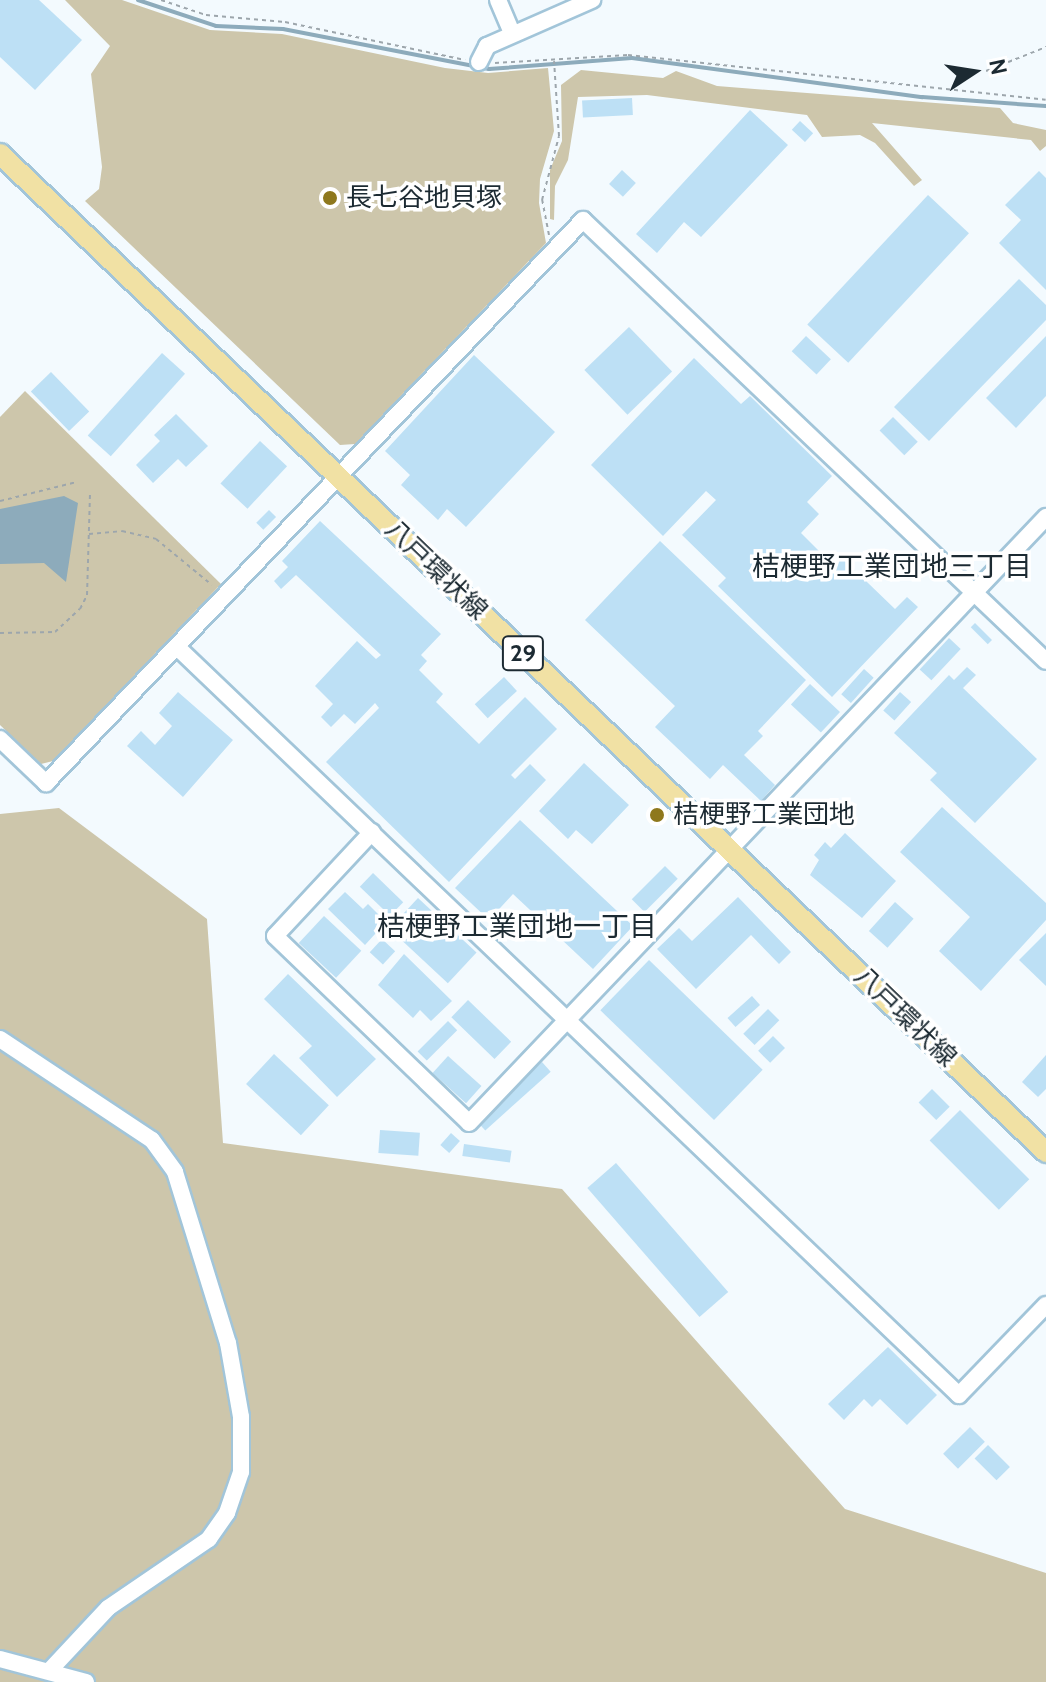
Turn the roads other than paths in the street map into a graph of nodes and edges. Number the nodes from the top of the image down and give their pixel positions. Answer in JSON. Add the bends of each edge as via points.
{"nodes":[{"id":1,"x":498,"y":0,"type":"edge"},
{"id":2,"x":592,"y":0,"type":"edge"},
{"id":3,"x":512,"y":33,"type":"junction"},
{"id":4,"x":479,"y":62,"type":"road end"},
{"id":5,"x":0,"y":154,"type":"edge"},
{"id":6,"x":338,"y":477,"type":"junction"},
{"id":7,"x":1046,"y":517,"type":"edge"},
{"id":8,"x":973,"y":592,"type":"junction"},
{"id":9,"x":177,"y":647,"type":"junction"},
{"id":10,"x":1046,"y":661,"type":"edge"},
{"id":11,"x":0,"y":739,"type":"edge"},
{"id":12,"x":372,"y":832,"type":"junction"},
{"id":13,"x":729,"y":849,"type":"junction"},
{"id":14,"x":567,"y":1020,"type":"junction"},
{"id":15,"x":0,"y":1039,"type":"edge"},
{"id":16,"x":1046,"y":1152,"type":"edge"},
{"id":17,"x":1046,"y":1305,"type":"edge"},
{"id":18,"x":0,"y":1659,"type":"edge"},
{"id":19,"x":51,"y":1669,"type":"junction"},
{"id":20,"x":86,"y":1682,"type":"edge"}],
"edges":[{"from":1,"to":3,"type":"street"},
{"from":2,"to":3,"type":"street"},
{"from":3,"to":4,"type":"street","via":[[487,46]]},
{"from":5,"to":6,"type":"main road","name":"八戸環状線","number":"29"},
{"from":6,"to":8,"type":"street","via":[[583,220]]},
{"from":6,"to":9,"type":"street"},
{"from":6,"to":13,"type":"main road","name":"八戸環状線","number":"29"},
{"from":7,"to":8,"type":"street"},
{"from":8,"to":10,"type":"street"},
{"from":8,"to":13,"type":"street"},
{"from":9,"to":11,"type":"street","via":[[46,783]]},
{"from":9,"to":12,"type":"street"},
{"from":12,"to":14,"type":"street"},
{"from":12,"to":14,"type":"street","via":[[275,936],[446,1101],[469,1123]]},
{"from":13,"to":14,"type":"street"},
{"from":13,"to":16,"type":"main road","name":"八戸環状線","number":"29"},
{"from":14,"to":17,"type":"street","via":[[959,1395]]},
{"from":15,"to":19,"type":"street","via":[[152,1140],[175,1172],[228,1343],[241,1417],[241,1472],[227,1513],[209,1539],[108,1608]]},
{"from":18,"to":19,"type":"street"},
{"from":19,"to":20,"type":"street"}]}
